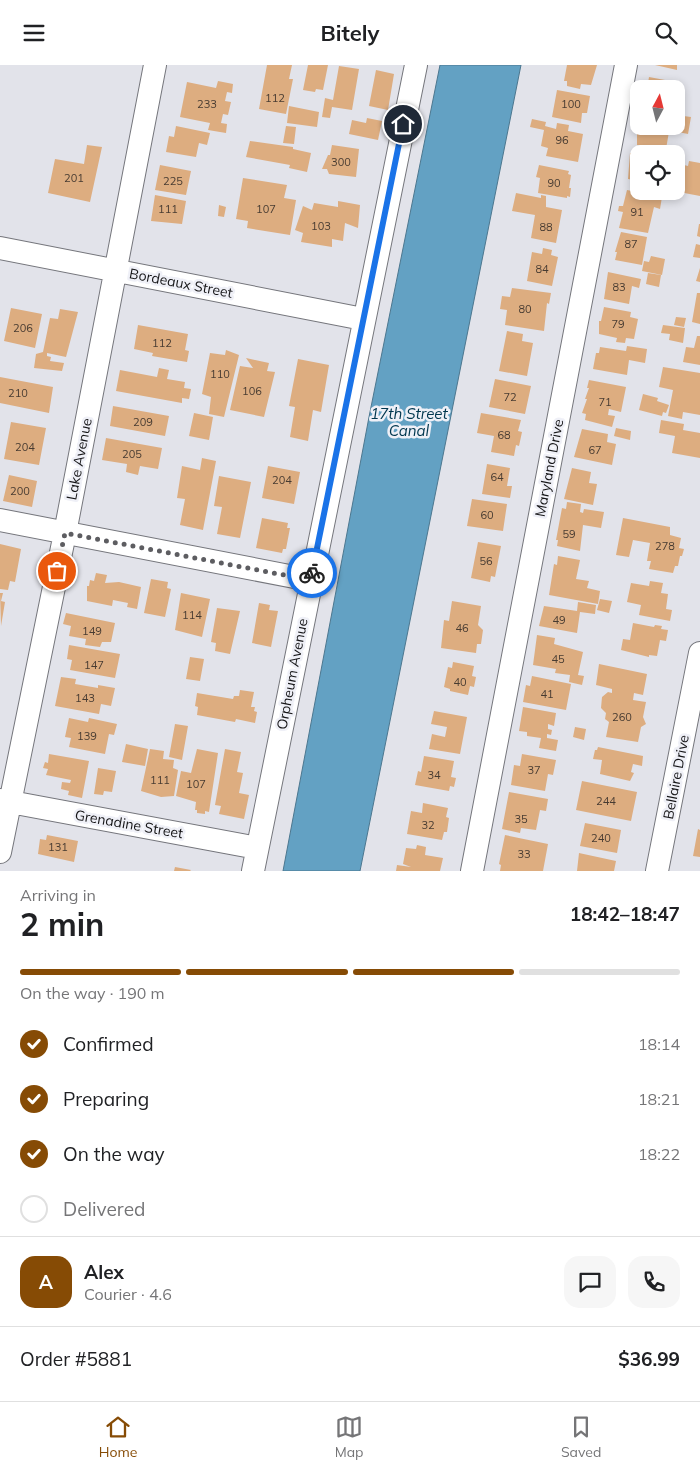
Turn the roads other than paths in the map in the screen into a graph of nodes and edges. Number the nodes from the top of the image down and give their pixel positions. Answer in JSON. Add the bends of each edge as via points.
{"nodes":[{"id":1,"x":155,"y":65,"type":"edge"},
{"id":2,"x":416,"y":65,"type":"edge"},
{"id":3,"x":626,"y":65,"type":"edge"},
{"id":4,"x":0,"y":248,"type":"edge"},
{"id":5,"x":115,"y":270,"type":"junction"},
{"id":6,"x":363,"y":319,"type":"junction"},
{"id":7,"x":0,"y":521,"type":"edge"},
{"id":8,"x":65,"y":533,"type":"junction"},
{"id":9,"x":310,"y":580,"type":"junction"},
{"id":10,"x":700,"y":653,"type":"edge"},
{"id":11,"x":5,"y":801,"type":"edge"},
{"id":12,"x":258,"y":847,"type":"junction"},
{"id":13,"x":0,"y":852,"type":"edge"},
{"id":14,"x":253,"y":871,"type":"edge"},
{"id":15,"x":472,"y":871,"type":"edge"},
{"id":16,"x":657,"y":871,"type":"edge"}],
"edges":[{"from":1,"to":5,"type":"street","name":"Lake Avenue"},
{"from":2,"to":6,"type":"street","name":"Orpheum Avenue"},
{"from":3,"to":15,"type":"street","name":"Maryland Drive"},
{"from":4,"to":5,"type":"street","name":"Bordeaux Street"},
{"from":5,"to":6,"type":"street","name":"Bordeaux Street"},
{"from":5,"to":8,"type":"street","name":"Lake Avenue"},
{"from":6,"to":9,"type":"street","name":"Orpheum Avenue"},
{"from":7,"to":8,"type":"street"},
{"from":8,"to":9,"type":"street"},
{"from":8,"to":11,"type":"street","name":"Lake Avenue"},
{"from":9,"to":12,"type":"street","name":"Orpheum Avenue"},
{"from":10,"to":16,"type":"street","name":"Bellaire Drive"},
{"from":11,"to":12,"type":"street","name":"Grenadine Street"},
{"from":11,"to":13,"type":"street","name":"Lake Avenue"},
{"from":12,"to":14,"type":"street","name":"Orpheum Avenue"}]}
